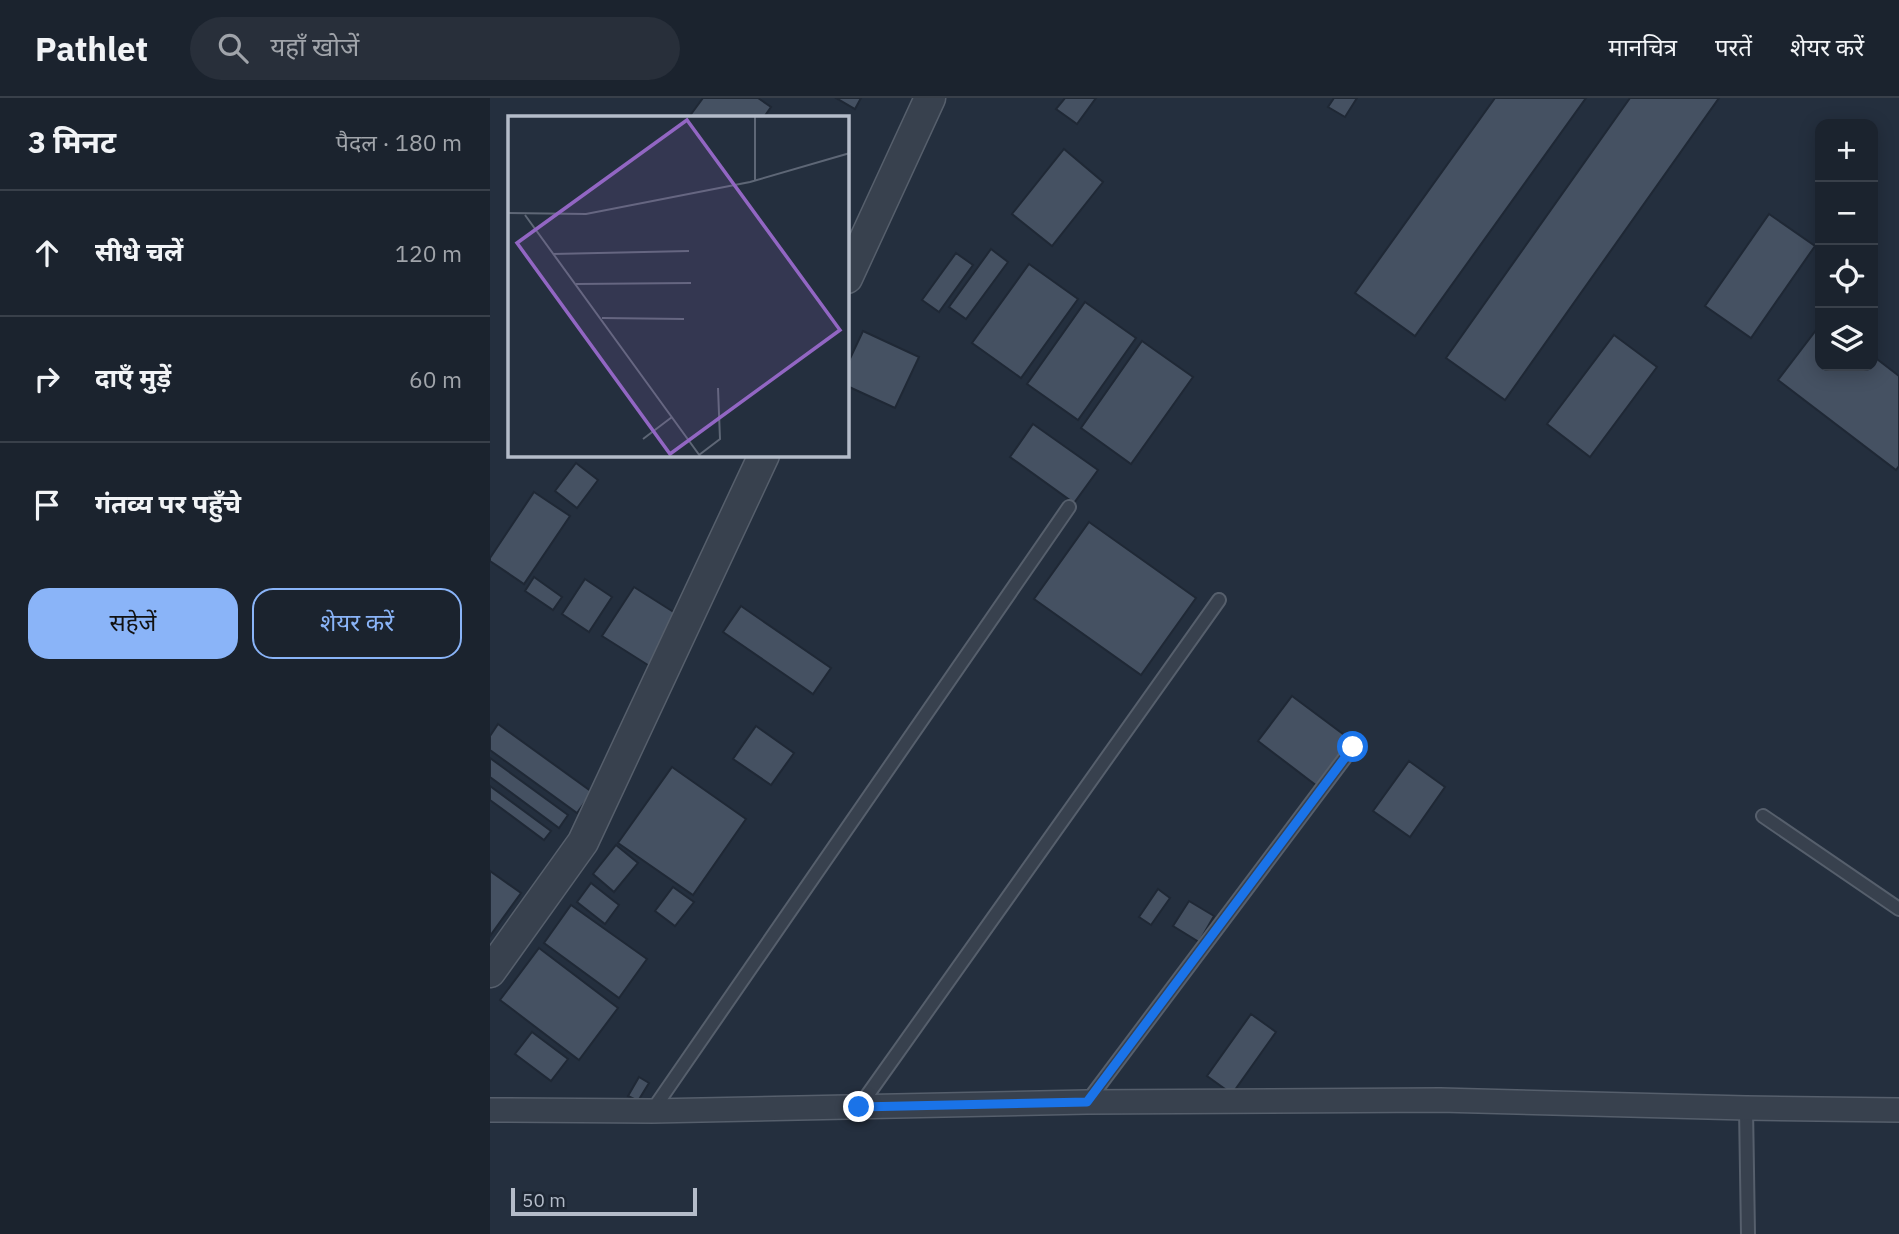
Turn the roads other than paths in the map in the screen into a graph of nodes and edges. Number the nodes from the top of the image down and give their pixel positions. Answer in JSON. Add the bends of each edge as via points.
{"nodes":[{"id":1,"x":930,"y":98,"type":"edge"},
{"id":2,"x":849,"y":274,"type":"edge"},
{"id":3,"x":763,"y":457,"type":"edge"},
{"id":4,"x":1069,"y":507,"type":"dead end"},
{"id":5,"x":1219,"y":600,"type":"dead end"},
{"id":6,"x":1353,"y":747,"type":"dead end"},
{"id":7,"x":1763,"y":816,"type":"dead end"},
{"id":8,"x":1899,"y":909,"type":"edge"},
{"id":9,"x":490,"y":972,"type":"edge"},
{"id":10,"x":1087,"y":1102,"type":"junction"},
{"id":11,"x":859,"y":1107,"type":"junction"},
{"id":12,"x":1746,"y":1108,"type":"junction"},
{"id":13,"x":490,"y":1110,"type":"edge"},
{"id":14,"x":1899,"y":1110,"type":"edge"},
{"id":15,"x":652,"y":1111,"type":"junction"},
{"id":16,"x":1748,"y":1234,"type":"edge"}],
"edges":[{"from":1,"to":2,"type":"street"},
{"from":3,"to":9,"type":"street","via":[[583,842]]},
{"from":4,"to":15,"type":"lane"},
{"from":5,"to":11,"type":"lane"},
{"from":6,"to":10,"type":"lane"},
{"from":7,"to":8,"type":"lane"},
{"from":10,"to":11,"type":"street"},
{"from":10,"to":12,"type":"street","via":[[1440,1100]]},
{"from":11,"to":15,"type":"street"},
{"from":12,"to":14,"type":"street"},
{"from":12,"to":16,"type":"lane"},
{"from":13,"to":15,"type":"street"}]}
